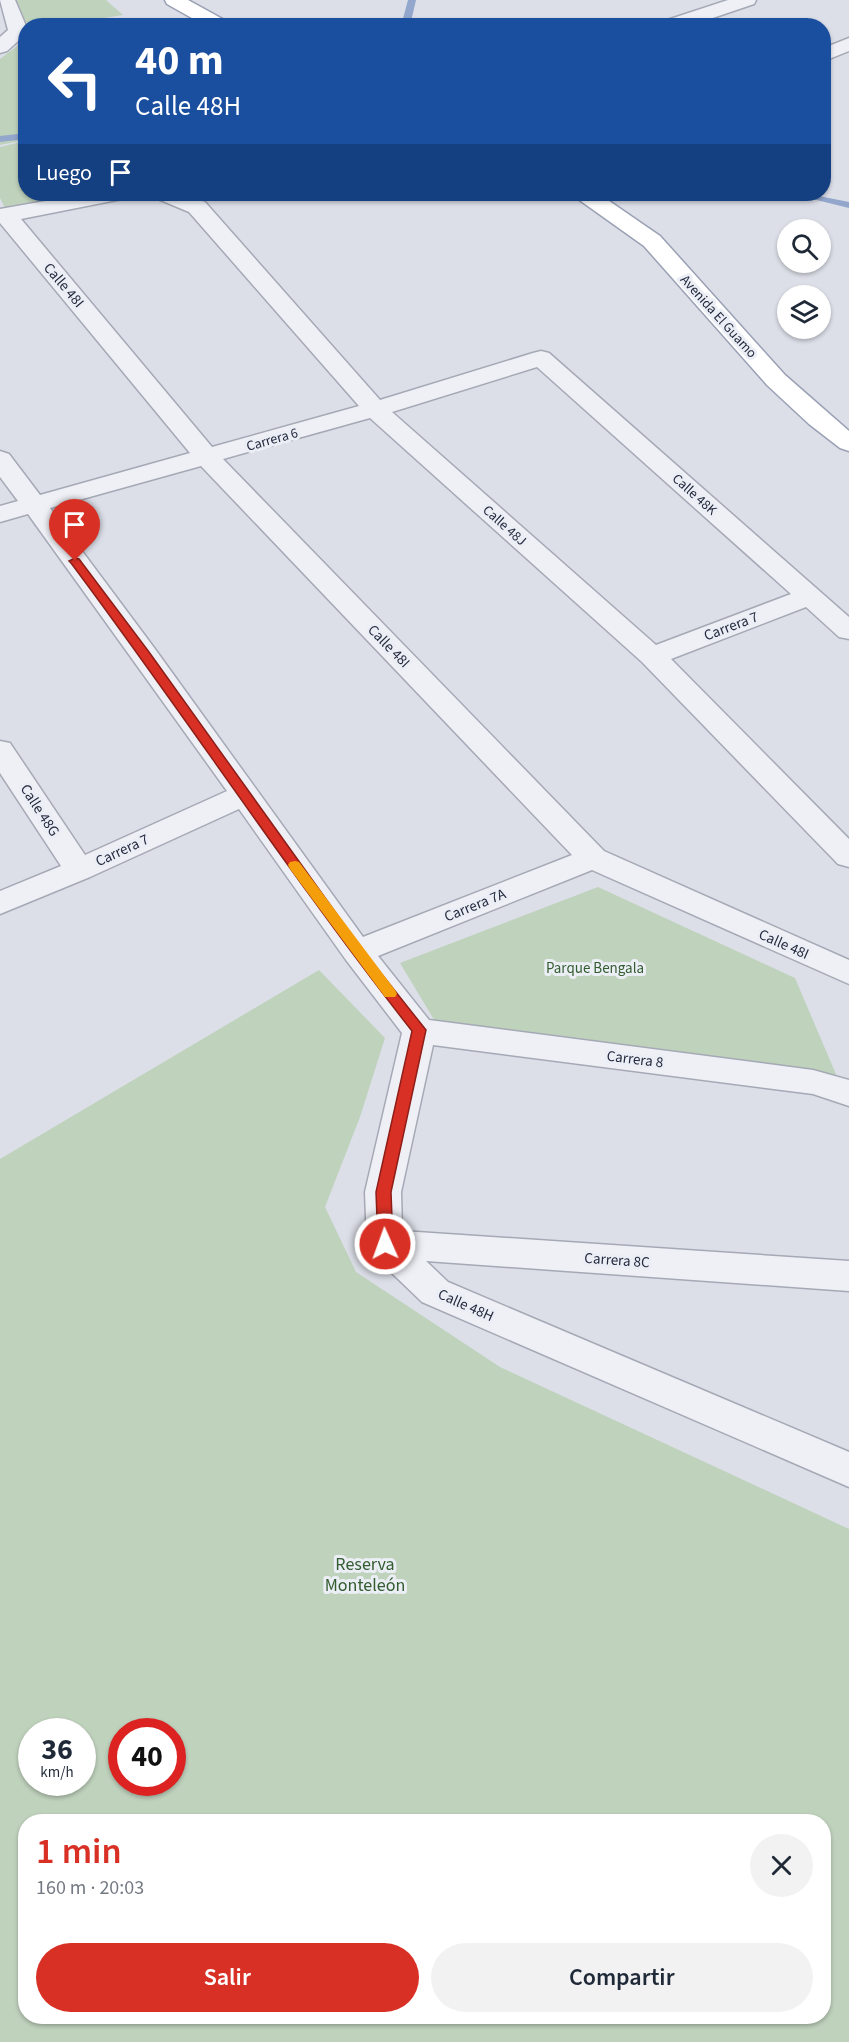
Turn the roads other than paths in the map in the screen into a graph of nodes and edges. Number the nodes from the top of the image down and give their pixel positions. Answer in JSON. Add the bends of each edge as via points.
{"nodes":[{"id":1,"x":174,"y":0,"type":"edge"},
{"id":2,"x":747,"y":0,"type":"edge"},
{"id":3,"x":6,"y":9,"type":"edge"},
{"id":4,"x":207,"y":18,"type":"edge"},
{"id":5,"x":692,"y":18,"type":"edge"},
{"id":6,"x":849,"y":44,"type":"edge"},
{"id":7,"x":0,"y":47,"type":"edge"},
{"id":8,"x":831,"y":52,"type":"edge"},
{"id":9,"x":81,"y":201,"type":"edge"},
{"id":10,"x":183,"y":201,"type":"edge"},
{"id":11,"x":596,"y":201,"type":"edge"},
{"id":12,"x":3,"y":216,"type":"edge"},
{"id":13,"x":542,"y":358,"type":"joint"},
{"id":14,"x":375,"y":409,"type":"junction"},
{"id":15,"x":849,"y":442,"type":"edge"},
{"id":16,"x":207,"y":457,"type":"junction"},
{"id":17,"x":0,"y":459,"type":"edge"},
{"id":18,"x":33,"y":505,"type":"junction"},
{"id":19,"x":0,"y":514,"type":"edge"},
{"id":20,"x":810,"y":596,"type":"junction"},
{"id":21,"x":849,"y":631,"type":"edge"},
{"id":22,"x":652,"y":656,"type":"junction"},
{"id":23,"x":0,"y":750,"type":"edge"},
{"id":24,"x":243,"y":795,"type":"junction"},
{"id":25,"x":849,"y":857,"type":"edge"},
{"id":26,"x":593,"y":858,"type":"junction"},
{"id":27,"x":79,"y":870,"type":"junction"},
{"id":28,"x":0,"y":903,"type":"edge"},
{"id":29,"x":357,"y":952,"type":"junction"},
{"id":30,"x":849,"y":973,"type":"edge"},
{"id":31,"x":419,"y":1030,"type":"junction"},
{"id":32,"x":849,"y":1093,"type":"edge"},
{"id":33,"x":385,"y":1244,"type":"junction"},
{"id":34,"x":849,"y":1276,"type":"edge"},
{"id":35,"x":849,"y":1470,"type":"edge"}],
"edges":[{"from":1,"to":4,"type":"main road"},
{"from":2,"to":5,"type":"street"},
{"from":3,"to":7,"type":"street","via":[[18,31]]},
{"from":6,"to":8,"type":"street"},
{"from":9,"to":12,"type":"street"},
{"from":10,"to":14,"type":"street","name":"Calle 48J","via":[[197,207]]},
{"from":11,"to":15,"type":"main road","name":"Avenida El Guamo","via":[[652,241],[776,380]]},
{"from":12,"to":16,"type":"street","name":"Calle 48I"},
{"from":13,"to":14,"type":"street","name":"Carrera 6"},
{"from":13,"to":20,"type":"street","name":"Calle 48K"},
{"from":14,"to":16,"type":"street","name":"Carrera 6"},
{"from":14,"to":22,"type":"street","name":"Calle 48J"},
{"from":16,"to":18,"type":"street","name":"Carrera 6"},
{"from":16,"to":26,"type":"street","name":"Calle 48I"},
{"from":17,"to":18,"type":"street"},
{"from":18,"to":19,"type":"street","name":"Carrera 6"},
{"from":18,"to":24,"type":"street"},
{"from":20,"to":21,"type":"street","name":"Calle 48K"},
{"from":20,"to":22,"type":"street","name":"Carrera 7"},
{"from":22,"to":25,"type":"street","name":"Calle 48J"},
{"from":23,"to":27,"type":"street","name":"Calle 48G"},
{"from":24,"to":27,"type":"street","name":"Carrera 7"},
{"from":24,"to":29,"type":"street"},
{"from":26,"to":29,"type":"street","name":"Carrera 7A"},
{"from":26,"to":30,"type":"street","name":"Calle 48I"},
{"from":27,"to":28,"type":"street","name":"Carrera 7"},
{"from":29,"to":31,"type":"street"},
{"from":31,"to":32,"type":"street","name":"Carrera 8","via":[[813,1082]]},
{"from":31,"to":33,"type":"street","via":[[383,1192]]},
{"from":33,"to":34,"type":"street","name":"Carrera 8C"},
{"from":33,"to":35,"type":"street","name":"Calle 48H","via":[[435,1292]]}]}
